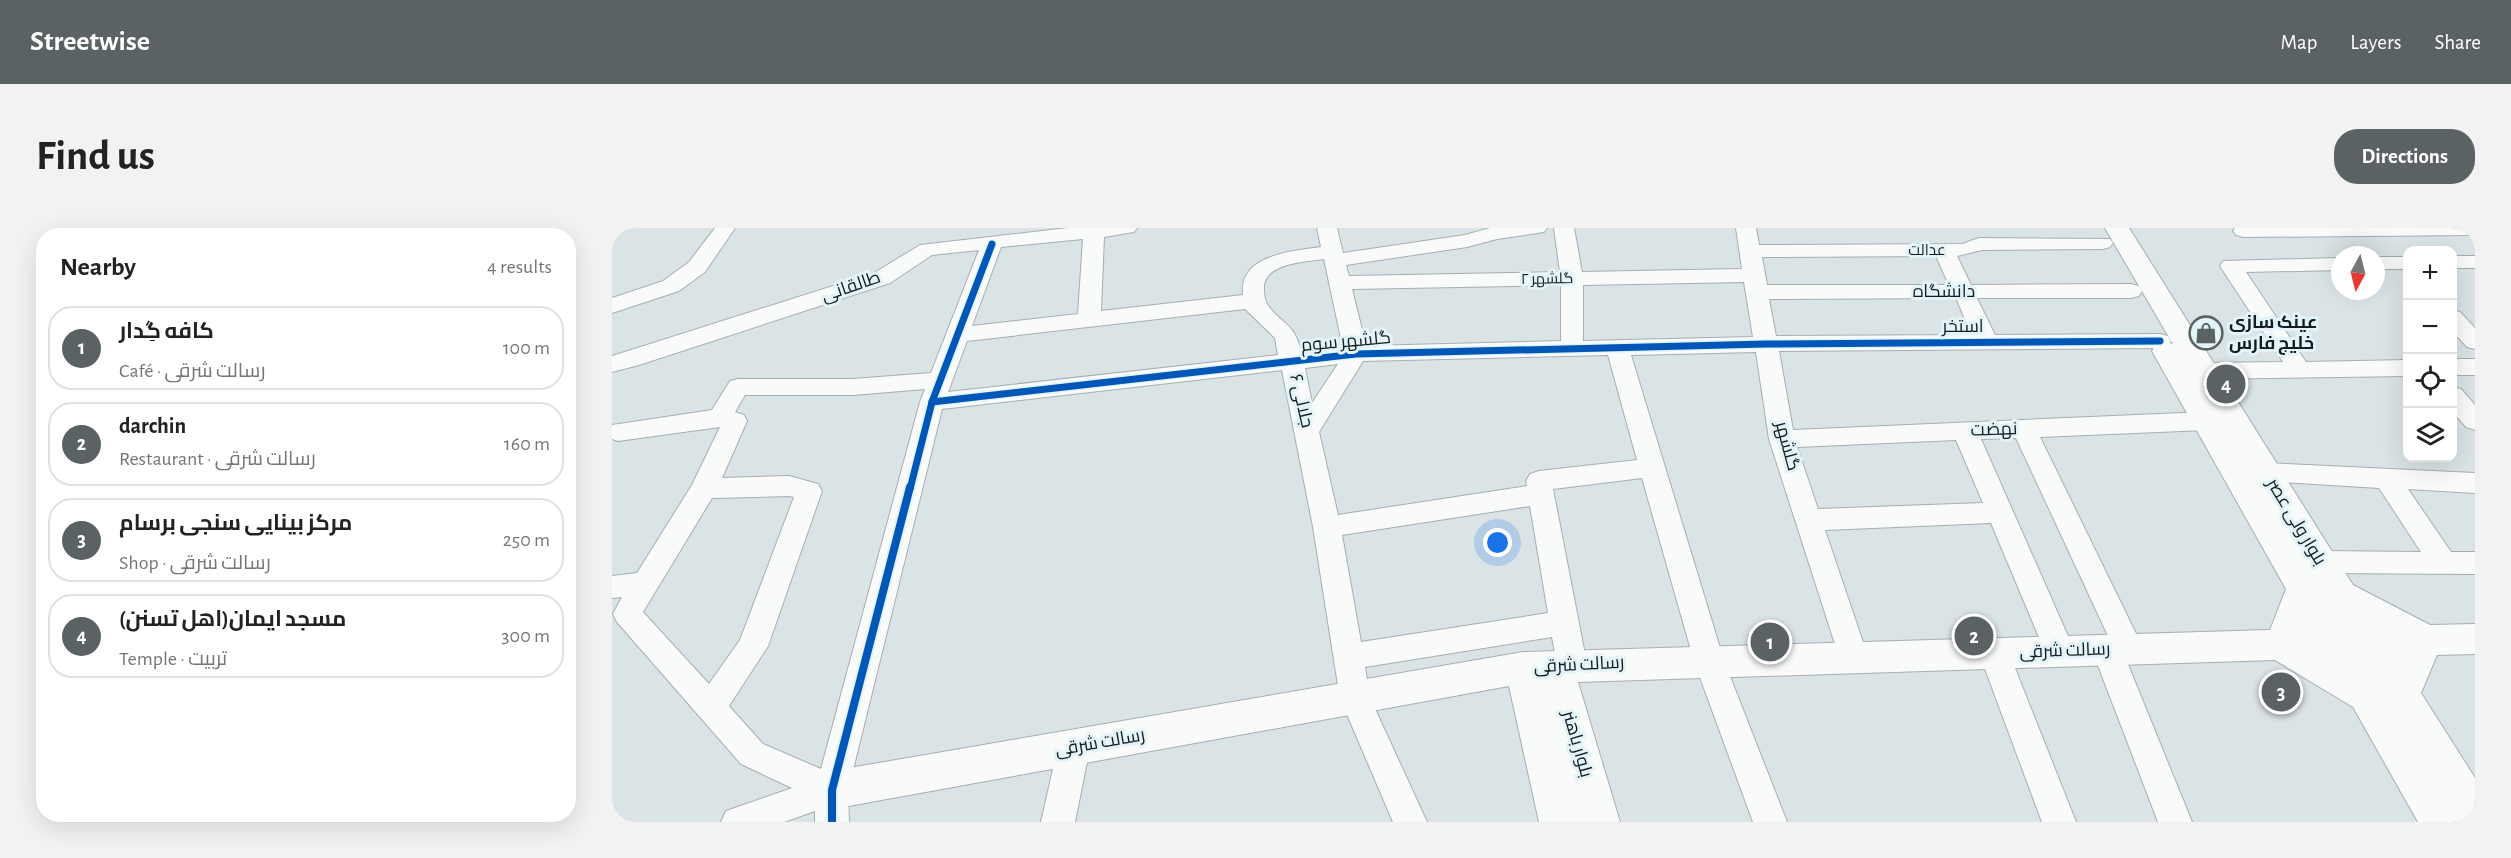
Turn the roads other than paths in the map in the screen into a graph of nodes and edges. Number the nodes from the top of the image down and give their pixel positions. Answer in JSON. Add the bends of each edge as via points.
{"nodes":[{"id":1,"x":725,"y":228,"type":"edge"},
{"id":2,"x":1127,"y":228,"type":"edge"},
{"id":3,"x":1327,"y":228,"type":"edge"},
{"id":4,"x":1537,"y":228,"type":"edge"},
{"id":5,"x":1563,"y":228,"type":"edge"},
{"id":6,"x":2314,"y":229,"type":"edge"},
{"id":7,"x":2439,"y":229,"type":"edge"},
{"id":8,"x":2475,"y":229,"type":"edge"},
{"id":9,"x":1494,"y":230,"type":"edge"},
{"id":10,"x":2243,"y":231,"type":"dead end"},
{"id":11,"x":1094,"y":232,"type":"junction"},
{"id":12,"x":2105,"y":233,"type":"edge"},
{"id":13,"x":1029,"y":234,"type":"edge"},
{"id":14,"x":992,"y":244,"type":"junction"},
{"id":15,"x":1944,"y":250,"type":"junction"},
{"id":16,"x":1334,"y":256,"type":"junction"},
{"id":17,"x":1751,"y":261,"type":"edge"},
{"id":18,"x":2457,"y":262,"type":"edge"},
{"id":19,"x":2475,"y":262,"type":"edge"},
{"id":20,"x":2385,"y":263,"type":"edge"},
{"id":21,"x":2331,"y":264,"type":"edge"},
{"id":22,"x":2403,"y":264,"type":"edge"},
{"id":23,"x":1572,"y":279,"type":"junction"},
{"id":24,"x":1340,"y":283,"type":"junction"},
{"id":25,"x":2131,"y":291,"type":"junction"},
{"id":26,"x":1963,"y":292,"type":"junction"},
{"id":27,"x":1257,"y":305,"type":"junction"},
{"id":28,"x":612,"y":306,"type":"edge"},
{"id":29,"x":1089,"y":320,"type":"junction"},
{"id":30,"x":2457,"y":322,"type":"edge"},
{"id":31,"x":957,"y":335,"type":"junction"},
{"id":32,"x":2160,"y":341,"type":"junction"},
{"id":33,"x":1987,"y":342,"type":"junction"},
{"id":34,"x":2475,"y":342,"type":"edge"},
{"id":35,"x":1766,"y":344,"type":"junction"},
{"id":36,"x":1617,"y":346,"type":"junction"},
{"id":37,"x":1572,"y":348,"type":"junction"},
{"id":38,"x":1356,"y":354,"type":"junction"},
{"id":39,"x":1292,"y":361,"type":"junction"},
{"id":40,"x":612,"y":364,"type":"edge"},
{"id":41,"x":2457,"y":367,"type":"edge"},
{"id":42,"x":2475,"y":367,"type":"edge"},
{"id":43,"x":2403,"y":368,"type":"edge"},
{"id":44,"x":2300,"y":370,"type":"junction"},
{"id":45,"x":2204,"y":371,"type":"junction"},
{"id":46,"x":936,"y":391,"type":"junction"},
{"id":47,"x":2457,"y":401,"type":"edge"},
{"id":48,"x":720,"y":418,"type":"junction"},
{"id":49,"x":2206,"y":421,"type":"junction"},
{"id":50,"x":2475,"y":421,"type":"edge"},
{"id":51,"x":1308,"y":429,"type":"junction"},
{"id":52,"x":2024,"y":429,"type":"junction"},
{"id":53,"x":1965,"y":431,"type":"junction"},
{"id":54,"x":618,"y":432,"type":"dead end"},
{"id":55,"x":1782,"y":439,"type":"junction"},
{"id":56,"x":1654,"y":467,"type":"junction"},
{"id":57,"x":2265,"y":471,"type":"junction"},
{"id":58,"x":2386,"y":478,"type":"junction"},
{"id":59,"x":2475,"y":483,"type":"edge"},
{"id":60,"x":704,"y":488,"type":"junction"},
{"id":61,"x":1542,"y":494,"type":"junction"},
{"id":62,"x":2000,"y":512,"type":"junction"},
{"id":63,"x":1809,"y":520,"type":"junction"},
{"id":64,"x":1327,"y":527,"type":"junction"},
{"id":65,"x":2444,"y":562,"type":"junction"},
{"id":66,"x":2475,"y":563,"type":"edge"},
{"id":67,"x":2312,"y":575,"type":"junction"},
{"id":68,"x":646,"y":582,"type":"junction"},
{"id":69,"x":612,"y":586,"type":"edge"},
{"id":70,"x":2340,"y":594,"type":"junction"},
{"id":71,"x":1565,"y":623,"type":"junction"},
{"id":72,"x":2475,"y":639,"type":"edge"},
{"id":73,"x":2425,"y":640,"type":"junction"},
{"id":74,"x":2353,"y":644,"type":"junction"},
{"id":75,"x":2282,"y":645,"type":"junction"},
{"id":76,"x":2118,"y":650,"type":"junction"},
{"id":77,"x":2060,"y":651,"type":"junction"},
{"id":78,"x":1994,"y":653,"type":"junction"},
{"id":79,"x":1348,"y":657,"type":"junction"},
{"id":80,"x":1853,"y":657,"type":"junction"},
{"id":81,"x":1709,"y":661,"type":"junction"},
{"id":82,"x":1550,"y":666,"type":"junction"},
{"id":83,"x":2385,"y":696,"type":"junction"},
{"id":84,"x":1355,"y":698,"type":"junction"},
{"id":85,"x":710,"y":708,"type":"junction"},
{"id":86,"x":1074,"y":747,"type":"junction"},
{"id":87,"x":2462,"y":773,"type":"edge"},
{"id":88,"x":832,"y":806,"type":"edge"},
{"id":89,"x":2475,"y":815,"type":"edge"},
{"id":90,"x":754,"y":819,"type":"edge"},
{"id":91,"x":1059,"y":822,"type":"edge"},
{"id":92,"x":1410,"y":822,"type":"edge"},
{"id":93,"x":1560,"y":822,"type":"edge"},
{"id":94,"x":1599,"y":822,"type":"edge"},
{"id":95,"x":1770,"y":822,"type":"edge"},
{"id":96,"x":2059,"y":822,"type":"edge"},
{"id":97,"x":2175,"y":822,"type":"edge"},
{"id":98,"x":2440,"y":822,"type":"edge"}],
"edges":[{"from":1,"to":28,"type":"street","via":[[697,267],[671,286]]},
{"from":2,"to":11,"type":"street","name":"طالقانی"},
{"from":3,"to":16,"type":"street"},
{"from":4,"to":9,"type":"street"},
{"from":5,"to":23,"type":"street"},
{"from":6,"to":7,"type":"street"},
{"from":6,"to":10,"type":"street"},
{"from":7,"to":8,"type":"street"},
{"from":9,"to":16,"type":"street","via":[[1467,241]]},
{"from":11,"to":13,"type":"street","name":"طالقانی"},
{"from":11,"to":29,"type":"street"},
{"from":12,"to":15,"type":"street","name":"عدالت"},
{"from":12,"to":25,"type":"main road","name":"بلوار ولی عصر"},
{"from":12,"to":45,"type":"main road","name":"بلوار ولی عصر"},
{"from":13,"to":14,"type":"street","name":"طالقانی"},
{"from":14,"to":31,"type":"street"},
{"from":14,"to":40,"type":"street","name":"طالقانی","via":[[927,249],[882,278]]},
{"from":15,"to":17,"type":"street","name":"عدالت"},
{"from":15,"to":26,"type":"street"},
{"from":16,"to":24,"type":"street"},
{"from":16,"to":27,"type":"street","via":[[1269,264],[1254,279]]},
{"from":17,"to":23,"type":"street","name":"گلشهر ۲"},
{"from":17,"to":26,"type":"street","name":"دانشگاه"},
{"from":17,"to":35,"type":"street","name":"گلشهر"},
{"from":18,"to":19,"type":"street"},
{"from":20,"to":22,"type":"street"},
{"from":21,"to":44,"type":"street","via":[[2231,266]]},
{"from":23,"to":24,"type":"street","name":"گلشهر ۲"},
{"from":23,"to":37,"type":"street"},
{"from":24,"to":38,"type":"street"},
{"from":25,"to":26,"type":"street","name":"دانشگاه"},
{"from":25,"to":32,"type":"main road","name":"بلوار ولی عصر"},
{"from":26,"to":33,"type":"street"},
{"from":27,"to":29,"type":"street","via":[[1245,302]]},
{"from":27,"to":39,"type":"street","name":"جلالی ۶","via":[[1286,336]]},
{"from":29,"to":31,"type":"street"},
{"from":30,"to":34,"type":"street"},
{"from":31,"to":46,"type":"street"},
{"from":32,"to":33,"type":"street","name":"استخر"},
{"from":32,"to":49,"type":"main road","name":"بلوار ولی عصر"},
{"from":33,"to":35,"type":"street","name":"استخر"},
{"from":35,"to":36,"type":"street","name":"گلشهر سوم"},
{"from":35,"to":55,"type":"street","name":"گلشهر"},
{"from":36,"to":37,"type":"street","name":"گلشهر سوم"},
{"from":36,"to":56,"type":"street"},
{"from":37,"to":38,"type":"street","name":"گلشهر سوم"},
{"from":38,"to":39,"type":"street","name":"گلشهر سوم"},
{"from":38,"to":51,"type":"street"},
{"from":39,"to":46,"type":"street","name":"گلشهر سوم"},
{"from":39,"to":51,"type":"street","name":"جلالی ۶"},
{"from":41,"to":42,"type":"street"},
{"from":43,"to":44,"type":"street"},
{"from":44,"to":45,"type":"street"},
{"from":45,"to":57,"type":"main road","name":"بلوار ولی عصر"},
{"from":46,"to":48,"type":"street","name":"گلشهر سوم","via":[[738,387]]},
{"from":46,"to":88,"type":"street"},
{"from":47,"to":50,"type":"street"},
{"from":48,"to":54,"type":"street"},
{"from":48,"to":60,"type":"street","via":[[735,421]]},
{"from":49,"to":52,"type":"street","name":"نهضت"},
{"from":49,"to":67,"type":"main road","name":"بلوار ولی عصر"},
{"from":51,"to":64,"type":"street","name":"جلالی ۶"},
{"from":52,"to":53,"type":"street","name":"نهضت"},
{"from":52,"to":76,"type":"street"},
{"from":53,"to":55,"type":"street","name":"نهضت"},
{"from":53,"to":62,"type":"street"},
{"from":55,"to":63,"type":"street","name":"گلشهر"},
{"from":56,"to":61,"type":"street","via":[[1539,481]]},
{"from":56,"to":81,"type":"street"},
{"from":57,"to":58,"type":"street"},
{"from":57,"to":67,"type":"main road","name":"بلوار ولی عصر"},
{"from":58,"to":59,"type":"street"},
{"from":58,"to":65,"type":"street"},
{"from":60,"to":68,"type":"street"},
{"from":60,"to":85,"type":"street","via":[[789,486],[809,491],[753,646]]},
{"from":61,"to":64,"type":"street"},
{"from":61,"to":71,"type":"street"},
{"from":62,"to":63,"type":"street"},
{"from":62,"to":77,"type":"street"},
{"from":63,"to":80,"type":"street","name":"گلشهر"},
{"from":64,"to":79,"type":"street","name":"جلالی ۶"},
{"from":65,"to":66,"type":"street"},
{"from":65,"to":67,"type":"street"},
{"from":67,"to":70,"type":"main road","name":"بلوار ولی عصر"},
{"from":67,"to":74,"type":"main road","name":"بلوار ولی عصر"},
{"from":67,"to":75,"type":"main road"},
{"from":68,"to":69,"type":"street"},
{"from":68,"to":85,"type":"street","via":[[627,614]]},
{"from":70,"to":73,"type":"main road"},
{"from":70,"to":74,"type":"main road","name":"بلوار ولی عصر"},
{"from":71,"to":79,"type":"street"},
{"from":71,"to":82,"type":"street"},
{"from":72,"to":73,"type":"main road","name":"رسالت شرقی"},
{"from":73,"to":74,"type":"main road","name":"رسالت شرقی"},
{"from":73,"to":83,"type":"main road"},
{"from":74,"to":75,"type":"main road","name":"رسالت شرقی"},
{"from":74,"to":83,"type":"main road","name":"بلوار ولی عصر"},
{"from":75,"to":76,"type":"main road","name":"رسالت شرقی"},
{"from":75,"to":83,"type":"main road"},
{"from":76,"to":77,"type":"main road","name":"رسالت شرقی"},
{"from":76,"to":97,"type":"street"},
{"from":77,"to":78,"type":"main road","name":"رسالت شرقی"},
{"from":78,"to":80,"type":"main road","name":"رسالت شرقی"},
{"from":78,"to":96,"type":"street"},
{"from":79,"to":84,"type":"street","name":"جلالی ۶"},
{"from":80,"to":81,"type":"main road","name":"رسالت شرقی"},
{"from":81,"to":82,"type":"main road","name":"رسالت شرقی"},
{"from":81,"to":95,"type":"street"},
{"from":82,"to":84,"type":"main road","name":"رسالت شرقی"},
{"from":82,"to":93,"type":"main road","name":"بلوار باهنر"},
{"from":82,"to":94,"type":"main road","name":"بلوار باهنر"},
{"from":83,"to":87,"type":"main road","name":"بلوار ولی عصر"},
{"from":83,"to":98,"type":"main road","name":"بلوار ولی عصر"},
{"from":84,"to":86,"type":"main road","name":"رسالت شرقی"},
{"from":84,"to":92,"type":"street","name":"جلالی ۶"},
{"from":85,"to":88,"type":"street","via":[[752,754]]},
{"from":86,"to":88,"type":"main road","name":"رسالت شرقی"},
{"from":86,"to":91,"type":"street"},
{"from":87,"to":89,"type":"main road","name":"بلوار ولی عصر"},
{"from":88,"to":90,"type":"street"}]}
